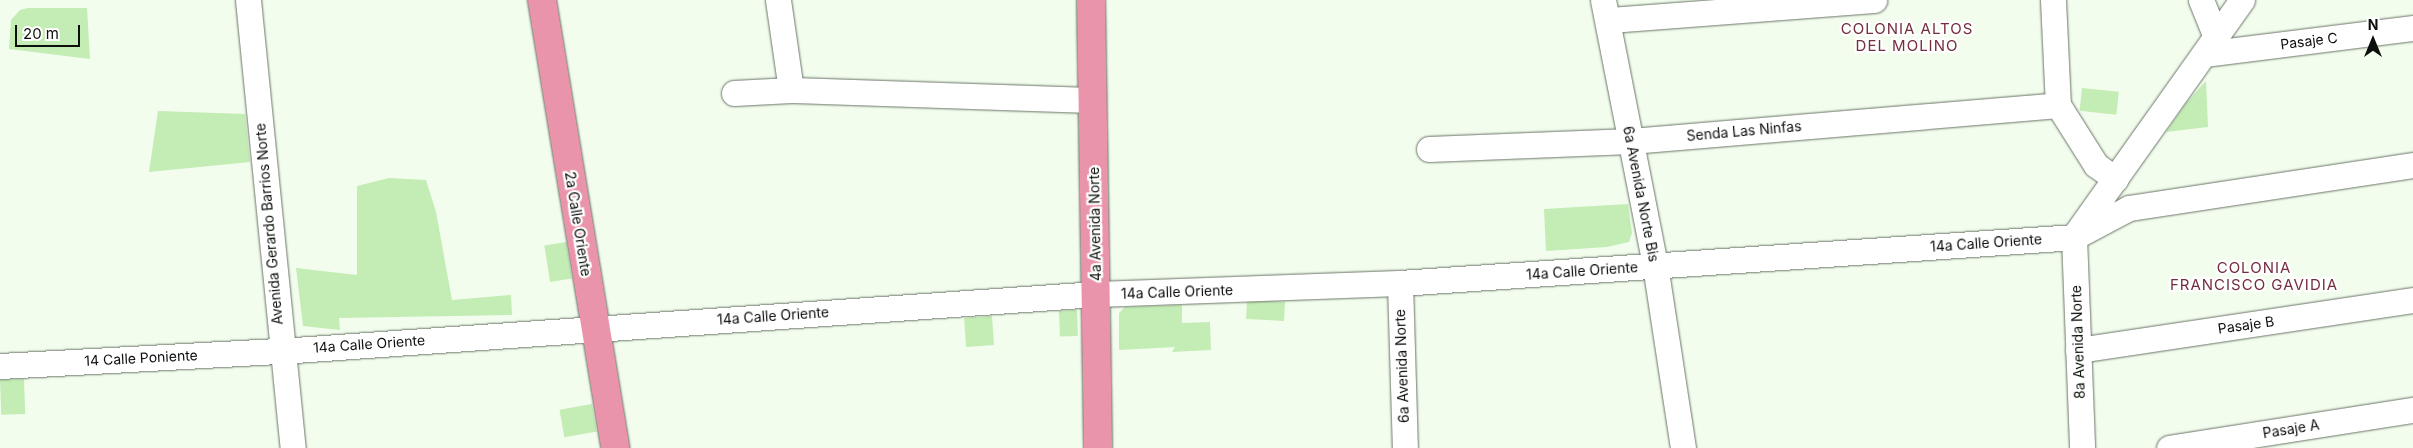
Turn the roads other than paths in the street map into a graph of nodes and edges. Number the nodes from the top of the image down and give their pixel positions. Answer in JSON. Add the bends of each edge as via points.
{"nodes":[{"id":1,"x":248,"y":0,"type":"edge"},
{"id":2,"x":542,"y":0,"type":"edge"},
{"id":3,"x":778,"y":0,"type":"edge"},
{"id":4,"x":1874,"y":0,"type":"edge"},
{"id":5,"x":2053,"y":0,"type":"edge"},
{"id":6,"x":2201,"y":0,"type":"edge"},
{"id":7,"x":2242,"y":0,"type":"edge"},
{"id":8,"x":1092,"y":7,"type":"edge"},
{"id":9,"x":1606,"y":10,"type":"edge"},
{"id":10,"x":2413,"y":28,"type":"edge"},
{"id":11,"x":2210,"y":45,"type":"junction"},
{"id":12,"x":791,"y":90,"type":"junction"},
{"id":13,"x":734,"y":93,"type":"dead end"},
{"id":14,"x":1093,"y":96,"type":"junction"},
{"id":15,"x":2058,"y":105,"type":"junction"},
{"id":16,"x":1631,"y":141,"type":"junction"},
{"id":17,"x":1429,"y":149,"type":"dead end"},
{"id":18,"x":2413,"y":165,"type":"edge"},
{"id":19,"x":2115,"y":179,"type":"junction"},
{"id":20,"x":2074,"y":236,"type":"junction"},
{"id":21,"x":1655,"y":266,"type":"junction"},
{"id":22,"x":1400,"y":283,"type":"junction"},
{"id":23,"x":1096,"y":294,"type":"junction"},
{"id":24,"x":2413,"y":300,"type":"edge"},
{"id":25,"x":594,"y":327,"type":"junction"},
{"id":26,"x":2078,"y":350,"type":"junction"},
{"id":27,"x":281,"y":351,"type":"junction"},
{"id":28,"x":0,"y":366,"type":"edge"},
{"id":29,"x":2413,"y":410,"type":"edge"},
{"id":30,"x":293,"y":448,"type":"edge"},
{"id":31,"x":615,"y":448,"type":"edge"},
{"id":32,"x":1098,"y":448,"type":"edge"},
{"id":33,"x":1405,"y":448,"type":"edge"},
{"id":34,"x":1683,"y":448,"type":"edge"},
{"id":35,"x":2082,"y":448,"type":"edge"},
{"id":36,"x":2169,"y":448,"type":"edge"}],
"edges":[{"from":1,"to":27,"type":"street","name":"Avenida Gerardo Barrios Norte"},
{"from":2,"to":25,"type":"main road","name":"2a Calle Oriente"},
{"from":3,"to":12,"type":"street"},
{"from":4,"to":9,"type":"street"},
{"from":5,"to":15,"type":"street"},
{"from":6,"to":11,"type":"street"},
{"from":7,"to":11,"type":"street"},
{"from":8,"to":14,"type":"main road","name":"4a Avenida Norte"},
{"from":9,"to":16,"type":"street","name":"6a Avenida Norte Bis"},
{"from":10,"to":11,"type":"street","name":"Pasaje C"},
{"from":11,"to":19,"type":"street"},
{"from":12,"to":13,"type":"street"},
{"from":12,"to":14,"type":"street"},
{"from":14,"to":23,"type":"main road","name":"4a Avenida Norte"},
{"from":15,"to":16,"type":"street","name":"Senda Las Ninfas"},
{"from":15,"to":19,"type":"street","via":[[2096,165]]},
{"from":16,"to":17,"type":"street","name":"Senda Las Ninfas"},
{"from":16,"to":21,"type":"street","name":"6a Avenida Norte Bis"},
{"from":18,"to":20,"type":"street","name":"14a Calle Oriente","via":[[2128,208]]},
{"from":19,"to":20,"type":"street"},
{"from":20,"to":21,"type":"street","name":"14a Calle Oriente"},
{"from":20,"to":26,"type":"street","name":"8a Avenida Norte"},
{"from":21,"to":22,"type":"street","name":"14a Calle Oriente"},
{"from":21,"to":34,"type":"street","name":"6a Avenida Norte Bis"},
{"from":22,"to":23,"type":"street","name":"14a Calle Oriente"},
{"from":22,"to":33,"type":"street","name":"6a Avenida Norte"},
{"from":23,"to":25,"type":"street","name":"14a Calle Oriente"},
{"from":23,"to":32,"type":"main road","name":"4a Avenida Norte"},
{"from":24,"to":26,"type":"street","name":"Pasaje B"},
{"from":25,"to":27,"type":"street","name":"14a Calle Oriente"},
{"from":25,"to":31,"type":"main road","name":"2a Calle Oriente"},
{"from":26,"to":35,"type":"street","name":"8a Avenida Norte"},
{"from":27,"to":28,"type":"street","name":"14 Calle Poniente"},
{"from":27,"to":30,"type":"street","name":"Avenida Gerardo Barrios Norte"},
{"from":29,"to":36,"type":"street","name":"Pasaje A"}]}
